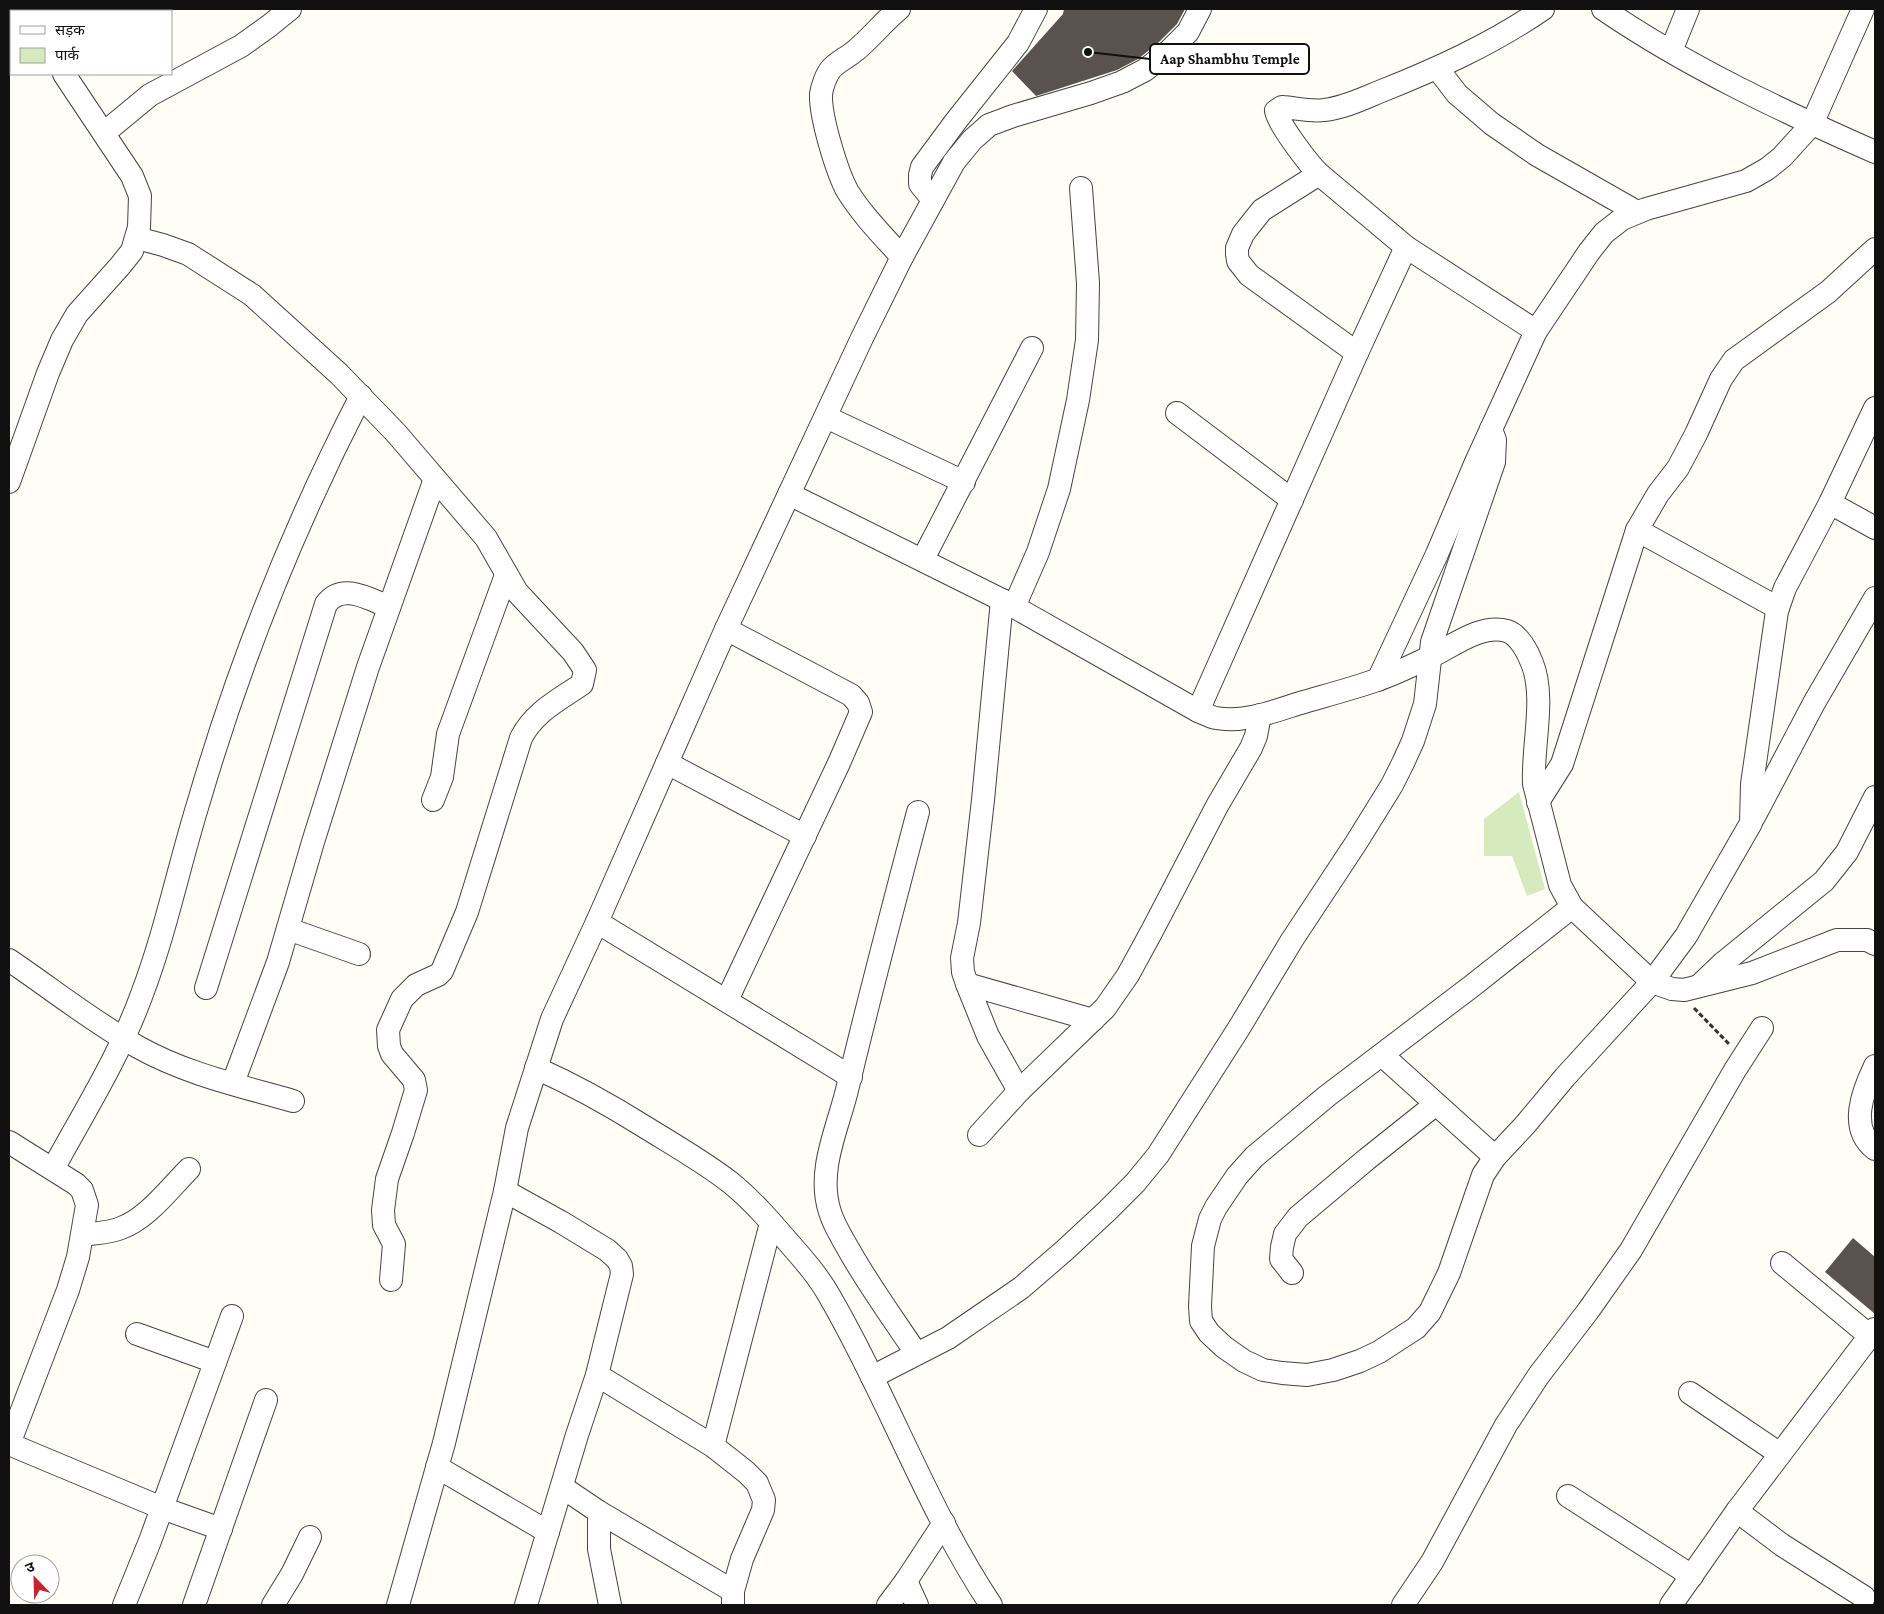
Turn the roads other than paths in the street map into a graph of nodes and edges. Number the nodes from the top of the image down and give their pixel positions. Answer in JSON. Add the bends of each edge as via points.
{"nodes":[{"id":1,"x":290,"y":9,"type":"edge"},
{"id":2,"x":899,"y":9,"type":"edge"},
{"id":3,"x":1036,"y":9,"type":"edge"},
{"id":4,"x":1200,"y":9,"type":"edge"},
{"id":5,"x":1544,"y":9,"type":"edge"},
{"id":6,"x":1603,"y":9,"type":"edge"},
{"id":7,"x":1688,"y":9,"type":"edge"},
{"id":8,"x":1863,"y":9,"type":"edge"},
{"id":9,"x":1671,"y":51,"type":"junction"},
{"id":10,"x":1438,"y":68,"type":"junction"},
{"id":11,"x":65,"y":75,"type":"edge"},
{"id":12,"x":1812,"y":124,"type":"junction"},
{"id":13,"x":104,"y":133,"type":"junction"},
{"id":14,"x":1875,"y":152,"type":"edge"},
{"id":15,"x":1319,"y":174,"type":"junction"},
{"id":16,"x":1081,"y":188,"type":"dead end"},
{"id":17,"x":933,"y":200,"type":"junction"},
{"id":18,"x":1638,"y":212,"type":"junction"},
{"id":19,"x":137,"y":238,"type":"junction"},
{"id":20,"x":1406,"y":247,"type":"junction"},
{"id":21,"x":1875,"y":249,"type":"edge"},
{"id":22,"x":902,"y":257,"type":"junction"},
{"id":23,"x":1536,"y":331,"type":"junction"},
{"id":24,"x":1032,"y":348,"type":"dead end"},
{"id":25,"x":1357,"y":353,"type":"junction"},
{"id":26,"x":361,"y":396,"type":"junction"},
{"id":27,"x":1875,"y":408,"type":"edge"},
{"id":28,"x":1177,"y":414,"type":"dead end"},
{"id":29,"x":826,"y":417,"type":"junction"},
{"id":30,"x":1491,"y":429,"type":"junction"},
{"id":31,"x":435,"y":479,"type":"junction"},
{"id":32,"x":9,"y":482,"type":"edge"},
{"id":33,"x":964,"y":482,"type":"junction"},
{"id":34,"x":789,"y":494,"type":"junction"},
{"id":35,"x":1292,"y":500,"type":"junction"},
{"id":36,"x":1830,"y":504,"type":"junction"},
{"id":37,"x":1875,"y":528,"type":"edge"},
{"id":38,"x":1636,"y":530,"type":"junction"},
{"id":39,"x":923,"y":559,"type":"junction"},
{"id":40,"x":506,"y":575,"type":"junction"},
{"id":41,"x":1875,"y":598,"type":"edge"},
{"id":42,"x":1008,"y":604,"type":"junction"},
{"id":43,"x":389,"y":607,"type":"junction"},
{"id":44,"x":1778,"y":608,"type":"junction"},
{"id":45,"x":726,"y":629,"type":"junction"},
{"id":46,"x":1431,"y":656,"type":"junction"},
{"id":47,"x":1378,"y":680,"type":"junction"},
{"id":48,"x":1198,"y":711,"type":"junction"},
{"id":49,"x":1260,"y":715,"type":"junction"},
{"id":50,"x":667,"y":764,"type":"junction"},
{"id":51,"x":1875,"y":797,"type":"edge"},
{"id":52,"x":433,"y":800,"type":"dead end"},
{"id":53,"x":1538,"y":802,"type":"junction"},
{"id":54,"x":918,"y":812,"type":"dead end"},
{"id":55,"x":1751,"y":823,"type":"junction"},
{"id":56,"x":805,"y":836,"type":"junction"},
{"id":57,"x":1572,"y":907,"type":"junction"},
{"id":58,"x":597,"y":922,"type":"junction"},
{"id":59,"x":288,"y":928,"type":"junction"},
{"id":60,"x":1875,"y":944,"type":"edge"},
{"id":61,"x":359,"y":954,"type":"dead end"},
{"id":62,"x":9,"y":960,"type":"edge"},
{"id":63,"x":1652,"y":982,"type":"junction"},
{"id":64,"x":968,"y":984,"type":"junction"},
{"id":65,"x":206,"y":988,"type":"dead end"},
{"id":66,"x":1691,"y":989,"type":"junction"},
{"id":67,"x":727,"y":1000,"type":"junction"},
{"id":68,"x":1093,"y":1020,"type":"junction"},
{"id":69,"x":1762,"y":1028,"type":"dead end"},
{"id":70,"x":124,"y":1038,"type":"junction"},
{"id":71,"x":1382,"y":1055,"type":"junction"},
{"id":72,"x":1875,"y":1066,"type":"edge"},
{"id":73,"x":536,"y":1068,"type":"junction"},
{"id":74,"x":850,"y":1077,"type":"junction"},
{"id":75,"x":232,"y":1083,"type":"junction"},
{"id":76,"x":1019,"y":1091,"type":"junction"},
{"id":77,"x":293,"y":1101,"type":"dead end"},
{"id":78,"x":1436,"y":1104,"type":"junction"},
{"id":79,"x":979,"y":1135,"type":"dead end"},
{"id":80,"x":1873,"y":1141,"type":"edge"},
{"id":81,"x":9,"y":1142,"type":"edge"},
{"id":82,"x":1495,"y":1156,"type":"junction"},
{"id":83,"x":189,"y":1169,"type":"dead end"},
{"id":84,"x":53,"y":1170,"type":"junction"},
{"id":85,"x":505,"y":1191,"type":"junction"},
{"id":86,"x":772,"y":1222,"type":"junction"},
{"id":87,"x":83,"y":1235,"type":"junction"},
{"id":88,"x":1782,"y":1262,"type":"dead end"},
{"id":89,"x":1292,"y":1273,"type":"dead end"},
{"id":90,"x":391,"y":1280,"type":"dead end"},
{"id":91,"x":232,"y":1316,"type":"dead end"},
{"id":92,"x":1873,"y":1332,"type":"edge"},
{"id":93,"x":137,"y":1334,"type":"dead end"},
{"id":94,"x":916,"y":1354,"type":"junction"},
{"id":95,"x":215,"y":1362,"type":"junction"},
{"id":96,"x":597,"y":1376,"type":"junction"},
{"id":97,"x":872,"y":1377,"type":"junction"},
{"id":98,"x":1690,"y":1394,"type":"dead end"},
{"id":99,"x":266,"y":1400,"type":"dead end"},
{"id":100,"x":14,"y":1411,"type":"edge"},
{"id":101,"x":9,"y":1444,"type":"edge"},
{"id":102,"x":713,"y":1446,"type":"junction"},
{"id":103,"x":1780,"y":1454,"type":"junction"},
{"id":104,"x":437,"y":1467,"type":"junction"},
{"id":105,"x":562,"y":1487,"type":"junction"},
{"id":106,"x":1568,"y":1496,"type":"dead end"},
{"id":107,"x":162,"y":1508,"type":"junction"},
{"id":108,"x":1737,"y":1511,"type":"junction"},
{"id":109,"x":599,"y":1512,"type":"junction"},
{"id":110,"x":944,"y":1523,"type":"junction"},
{"id":111,"x":221,"y":1529,"type":"junction"},
{"id":112,"x":548,"y":1532,"type":"junction"},
{"id":113,"x":310,"y":1537,"type":"dead end"},
{"id":114,"x":1692,"y":1576,"type":"junction"},
{"id":115,"x":906,"y":1581,"type":"junction"},
{"id":116,"x":1865,"y":1595,"type":"edge"},
{"id":117,"x":733,"y":1598,"type":"edge"},
{"id":118,"x":124,"y":1605,"type":"edge"},
{"id":119,"x":194,"y":1605,"type":"edge"},
{"id":120,"x":273,"y":1605,"type":"edge"},
{"id":121,"x":398,"y":1605,"type":"edge"},
{"id":122,"x":526,"y":1605,"type":"edge"},
{"id":123,"x":610,"y":1605,"type":"edge"},
{"id":124,"x":888,"y":1605,"type":"edge"},
{"id":125,"x":917,"y":1605,"type":"edge"},
{"id":126,"x":992,"y":1605,"type":"edge"},
{"id":127,"x":1403,"y":1605,"type":"edge"},
{"id":128,"x":1671,"y":1605,"type":"edge"}],
"edges":[{"from":1,"to":13,"type":"street","via":[[241,46],[150,94]]},
{"from":2,"to":22,"type":"street","via":[[831,69],[821,94],[841,178],[872,223]]},
{"from":3,"to":17,"type":"street","via":[[1018,43],[922,167],[920,184]]},
{"from":4,"to":17,"type":"street","via":[[1188,32],[1145,70],[1091,93],[989,125],[954,162]]},
{"from":5,"to":10,"type":"street"},
{"from":6,"to":9,"type":"street"},
{"from":7,"to":9,"type":"street"},
{"from":8,"to":12,"type":"street"},
{"from":9,"to":12,"type":"street"},
{"from":10,"to":15,"type":"street","via":[[1337,108],[1278,108],[1280,121]]},
{"from":10,"to":18,"type":"street","via":[[1457,94],[1492,124],[1565,171]]},
{"from":11,"to":13,"type":"street"},
{"from":12,"to":14,"type":"street"},
{"from":12,"to":18,"type":"street","via":[[1782,157],[1757,175]]},
{"from":13,"to":19,"type":"street","via":[[132,176],[140,196]]},
{"from":15,"to":20,"type":"street"},
{"from":15,"to":25,"type":"street","via":[[1262,210],[1243,234],[1237,248],[1238,261],[1249,275]]},
{"from":16,"to":42,"type":"street","via":[[1088,283],[1087,340],[1078,400],[1059,489],[1038,552]]},
{"from":17,"to":22,"type":"street"},
{"from":18,"to":23,"type":"street","via":[[1612,226],[1596,243]]},
{"from":19,"to":26,"type":"street","via":[[188,254],[252,295]]},
{"from":19,"to":32,"type":"street","via":[[132,251],[77,314],[62,340]]},
{"from":20,"to":23,"type":"street"},
{"from":20,"to":25,"type":"street"},
{"from":21,"to":38,"type":"street","via":[[1828,292],[1734,360],[1721,379],[1678,468]]},
{"from":22,"to":29,"type":"street"},
{"from":23,"to":30,"type":"street"},
{"from":24,"to":33,"type":"street"},
{"from":25,"to":35,"type":"street"},
{"from":26,"to":31,"type":"street"},
{"from":26,"to":70,"type":"street","via":[[326,464],[256,628],[199,800],[145,986]]},
{"from":27,"to":36,"type":"street"},
{"from":28,"to":35,"type":"street"},
{"from":29,"to":33,"type":"street"},
{"from":29,"to":34,"type":"street"},
{"from":30,"to":46,"type":"street","via":[[1495,440],[1494,462],[1432,642]]},
{"from":30,"to":47,"type":"street"},
{"from":31,"to":40,"type":"street","via":[[486,538]]},
{"from":31,"to":43,"type":"street"},
{"from":33,"to":39,"type":"street"},
{"from":34,"to":39,"type":"street"},
{"from":34,"to":45,"type":"street"},
{"from":35,"to":48,"type":"street"},
{"from":36,"to":37,"type":"street"},
{"from":36,"to":44,"type":"street","via":[[1803,551]]},
{"from":38,"to":44,"type":"street"},
{"from":38,"to":53,"type":"street","via":[[1562,764]]},
{"from":39,"to":42,"type":"street"},
{"from":40,"to":52,"type":"street","via":[[448,734],[442,777]]},
{"from":40,"to":90,"type":"street","via":[[517,592],[581,662],[585,677],[582,684],[542,711],[526,729],[468,912],[442,971],[416,985],[402,999],[388,1030],[392,1054],[414,1080],[416,1090],[387,1180],[383,1210],[384,1225],[394,1244]]},
{"from":41,"to":55,"type":"street","via":[[1814,703]]},
{"from":42,"to":48,"type":"street"},
{"from":42,"to":64,"type":"street","via":[[962,958]]},
{"from":43,"to":59,"type":"street","via":[[359,694]]},
{"from":43,"to":65,"type":"street","via":[[344,592],[330,598],[326,604]]},
{"from":44,"to":55,"type":"street","via":[[1752,784]]},
{"from":45,"to":50,"type":"street"},
{"from":45,"to":56,"type":"street","via":[[852,695],[858,703],[858,720]]},
{"from":46,"to":47,"type":"street"},
{"from":46,"to":53,"type":"street","via":[[1480,632],[1508,631],[1517,637],[1533,664],[1537,680],[1533,769]]},
{"from":46,"to":94,"type":"street","via":[[1425,704],[1413,741],[1392,785],[1158,1155],[1135,1183],[1021,1288],[962,1329]]},
{"from":47,"to":49,"type":"street"},
{"from":48,"to":49,"type":"street","via":[[1215,718]]},
{"from":49,"to":68,"type":"street","via":[[1251,748],[1217,806],[1154,929],[1128,975]]},
{"from":50,"to":56,"type":"street"},
{"from":50,"to":58,"type":"street"},
{"from":51,"to":66,"type":"street","via":[[1847,852],[1832,872]]},
{"from":53,"to":57,"type":"street","via":[[1560,885]]},
{"from":54,"to":74,"type":"street"},
{"from":55,"to":63,"type":"street","via":[[1686,936]]},
{"from":56,"to":67,"type":"street"},
{"from":57,"to":63,"type":"street"},
{"from":57,"to":71,"type":"street"},
{"from":58,"to":67,"type":"street"},
{"from":58,"to":73,"type":"street","via":[[552,1019]]},
{"from":59,"to":61,"type":"street"},
{"from":59,"to":75,"type":"street"},
{"from":60,"to":66,"type":"street","via":[[1867,940],[1836,940],[1752,973]]},
{"from":62,"to":70,"type":"street"},
{"from":63,"to":66,"type":"street","via":[[1672,989]]},
{"from":63,"to":82,"type":"street"},
{"from":64,"to":68,"type":"street"},
{"from":64,"to":76,"type":"street","via":[[988,1036]]},
{"from":67,"to":74,"type":"street"},
{"from":68,"to":76,"type":"street"},
{"from":69,"to":127,"type":"street","via":[[1631,1250],[1506,1425],[1432,1562]]},
{"from":70,"to":75,"type":"street","via":[[184,1068]]},
{"from":70,"to":84,"type":"street"},
{"from":71,"to":78,"type":"street"},
{"from":71,"to":82,"type":"street","via":[[1254,1157],[1216,1207],[1203,1246],[1200,1306],[1201,1321],[1208,1333],[1244,1361],[1282,1374],[1307,1375],[1333,1370],[1379,1352],[1416,1328],[1430,1312],[1449,1273],[1483,1174]]},
{"from":72,"to":80,"type":"street","via":[[1861,1105],[1861,1128]]},
{"from":73,"to":85,"type":"street","via":[[517,1128]]},
{"from":73,"to":86,"type":"street","via":[[573,1084],[684,1151],[732,1184]]},
{"from":74,"to":94,"type":"street","via":[[826,1172],[829,1211],[856,1262]]},
{"from":75,"to":77,"type":"street"},
{"from":76,"to":79,"type":"street"},
{"from":78,"to":82,"type":"street"},
{"from":78,"to":89,"type":"street","via":[[1298,1217],[1285,1234],[1282,1247],[1281,1259]]},
{"from":81,"to":84,"type":"street"},
{"from":83,"to":87,"type":"street","via":[[132,1223],[106,1232]]},
{"from":84,"to":87,"type":"street","via":[[82,1190],[87,1205]]},
{"from":85,"to":96,"type":"street","via":[[617,1258],[621,1266],[622,1274]]},
{"from":85,"to":104,"type":"street"},
{"from":86,"to":97,"type":"street","via":[[830,1296]]},
{"from":86,"to":102,"type":"street"},
{"from":87,"to":100,"type":"street","via":[[68,1290]]},
{"from":88,"to":92,"type":"street"},
{"from":91,"to":95,"type":"street"},
{"from":92,"to":103,"type":"street"},
{"from":93,"to":95,"type":"street"},
{"from":94,"to":97,"type":"street"},
{"from":95,"to":107,"type":"street"},
{"from":96,"to":102,"type":"street"},
{"from":96,"to":105,"type":"street"},
{"from":97,"to":110,"type":"street"},
{"from":98,"to":103,"type":"street"},
{"from":99,"to":111,"type":"street"},
{"from":100,"to":101,"type":"street"},
{"from":101,"to":107,"type":"street"},
{"from":102,"to":117,"type":"street","via":[[757,1483],[764,1500],[763,1510],[742,1559]]},
{"from":103,"to":108,"type":"street"},
{"from":104,"to":112,"type":"street"},
{"from":104,"to":121,"type":"street"},
{"from":105,"to":109,"type":"street"},
{"from":105,"to":112,"type":"street"},
{"from":106,"to":114,"type":"street"},
{"from":107,"to":111,"type":"street"},
{"from":107,"to":118,"type":"street"},
{"from":108,"to":114,"type":"street"},
{"from":108,"to":116,"type":"street","via":[[1782,1545]]},
{"from":109,"to":117,"type":"street"},
{"from":109,"to":123,"type":"street","via":[[600,1549]]},
{"from":110,"to":115,"type":"street"},
{"from":110,"to":126,"type":"street"},
{"from":111,"to":119,"type":"street"},
{"from":112,"to":122,"type":"street"},
{"from":113,"to":120,"type":"street"},
{"from":114,"to":128,"type":"street"},
{"from":115,"to":124,"type":"street"},
{"from":115,"to":125,"type":"street"}]}
